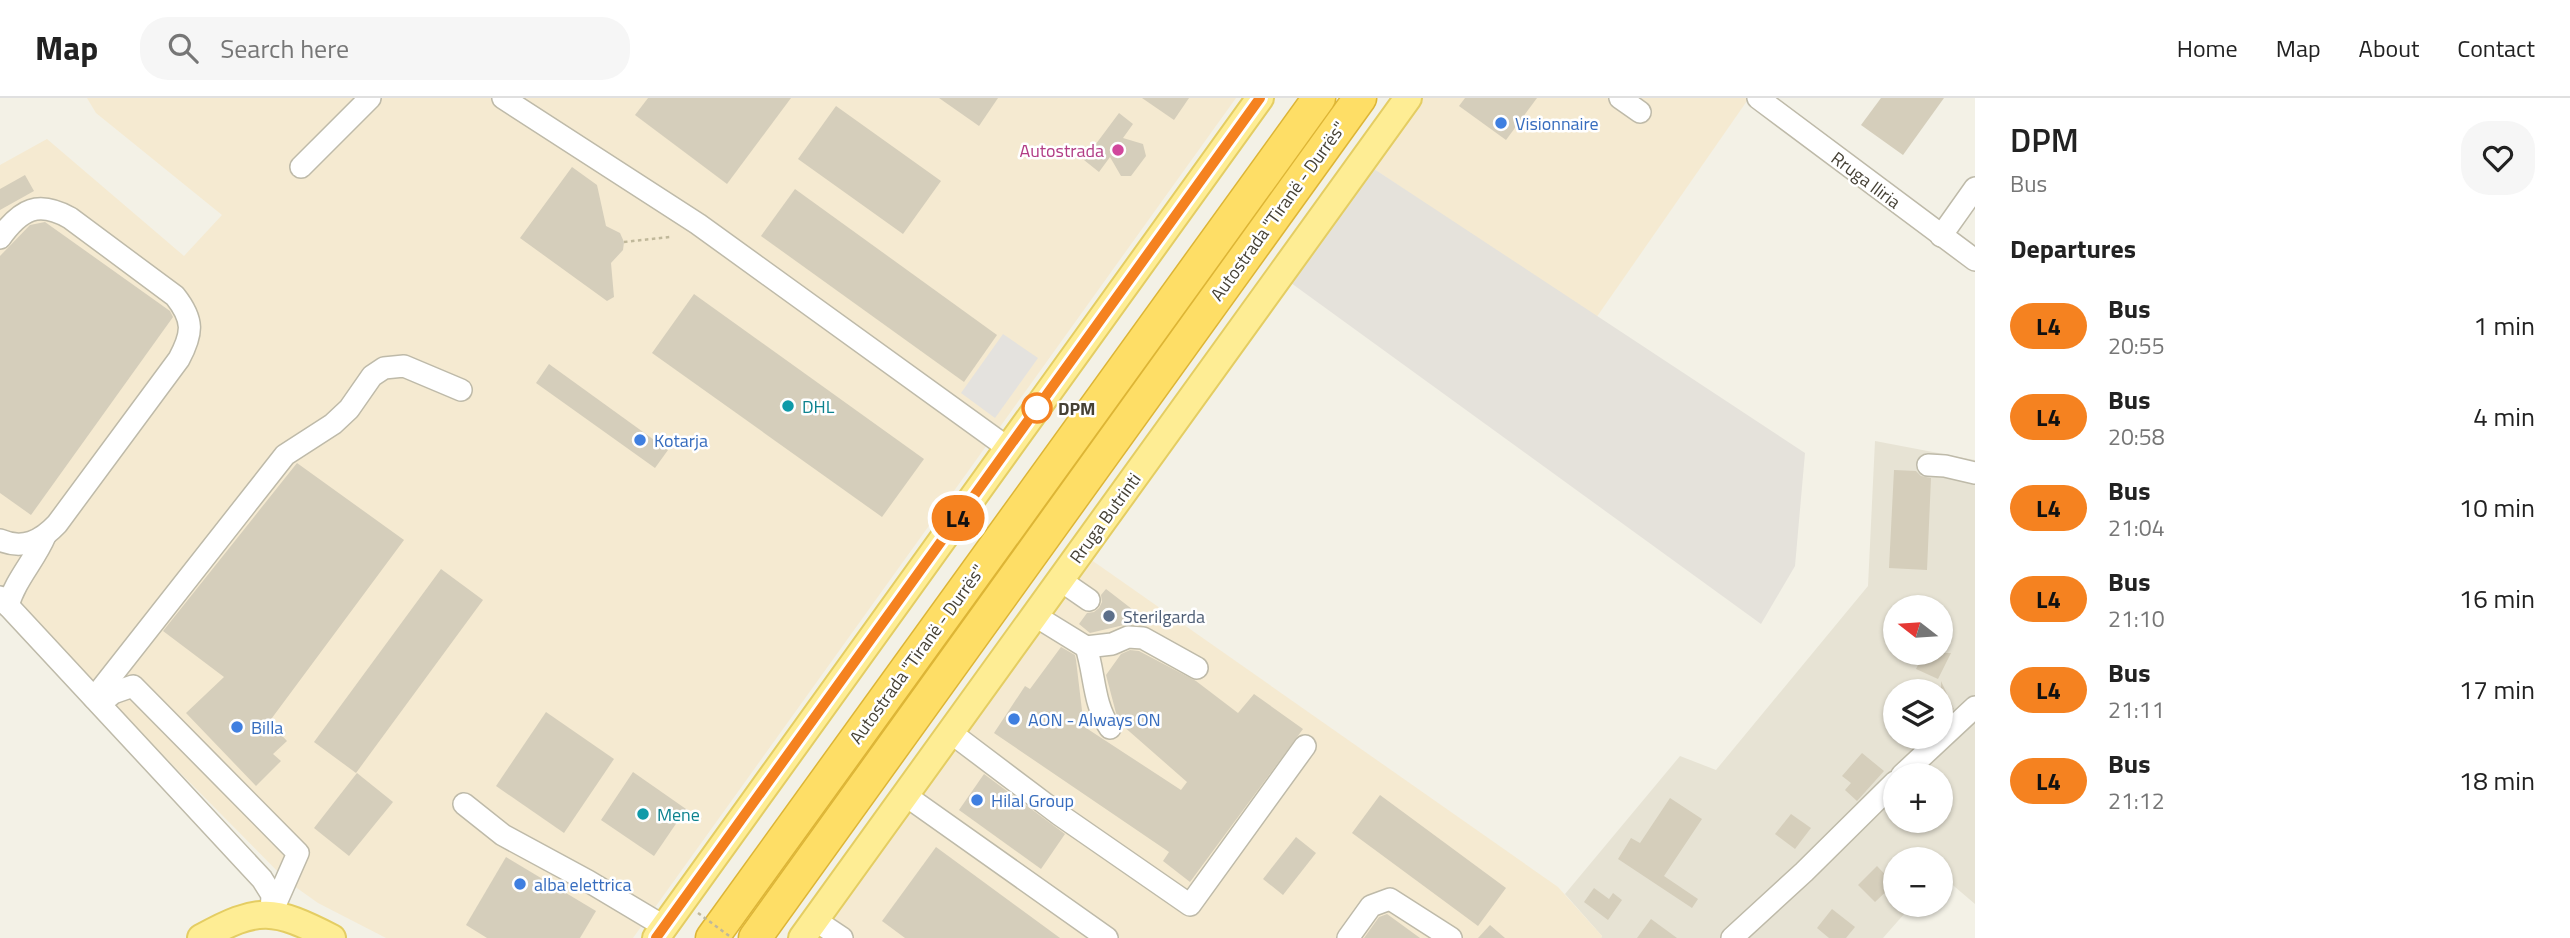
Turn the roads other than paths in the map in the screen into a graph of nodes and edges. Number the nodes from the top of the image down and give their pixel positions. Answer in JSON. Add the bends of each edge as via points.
{"nodes":[{"id":1,"x":370,"y":98,"type":"edge"},
{"id":2,"x":503,"y":98,"type":"edge"},
{"id":3,"x":1260,"y":98,"type":"edge"},
{"id":4,"x":1320,"y":98,"type":"edge"},
{"id":5,"x":1360,"y":98,"type":"edge"},
{"id":6,"x":1408,"y":98,"type":"edge"},
{"id":7,"x":1619,"y":98,"type":"edge"},
{"id":8,"x":1758,"y":98,"type":"edge"},
{"id":9,"x":531,"y":105,"type":"edge"},
{"id":10,"x":1640,"y":112,"type":"dead end"},
{"id":11,"x":300,"y":167,"type":"dead end"},
{"id":12,"x":1975,"y":188,"type":"edge"},
{"id":13,"x":1941,"y":236,"type":"junction"},
{"id":14,"x":0,"y":237,"type":"edge"},
{"id":15,"x":1975,"y":260,"type":"edge"},
{"id":16,"x":461,"y":390,"type":"dead end"},
{"id":17,"x":1009,"y":448,"type":"junction"},
{"id":18,"x":1928,"y":466,"type":"dead end"},
{"id":19,"x":1975,"y":473,"type":"edge"},
{"id":20,"x":45,"y":536,"type":"junction"},
{"id":21,"x":1,"y":541,"type":"edge"},
{"id":22,"x":1060,"y":580,"type":"junction"},
{"id":23,"x":1089,"y":600,"type":"dead end"},
{"id":24,"x":3,"y":601,"type":"edge"},
{"id":25,"x":1034,"y":615,"type":"junction"},
{"id":26,"x":1086,"y":648,"type":"junction"},
{"id":27,"x":1197,"y":668,"type":"dead end"},
{"id":28,"x":97,"y":701,"type":"junction"},
{"id":29,"x":1975,"y":707,"type":"edge"},
{"id":30,"x":1110,"y":727,"type":"dead end"},
{"id":31,"x":950,"y":732,"type":"junction"},
{"id":32,"x":1305,"y":746,"type":"dead end"},
{"id":33,"x":1915,"y":763,"type":"edge"},
{"id":34,"x":1883,"y":794,"type":"edge"},
{"id":35,"x":905,"y":795,"type":"junction"},
{"id":36,"x":464,"y":804,"type":"dead end"},
{"id":37,"x":271,"y":914,"type":"junction"},
{"id":38,"x":705,"y":926,"type":"edge"},
{"id":39,"x":809,"y":929,"type":"edge"},
{"id":40,"x":660,"y":932,"type":"edge"},
{"id":41,"x":201,"y":938,"type":"edge"},
{"id":42,"x":332,"y":938,"type":"edge"},
{"id":43,"x":755,"y":938,"type":"edge"},
{"id":44,"x":842,"y":938,"type":"edge"},
{"id":45,"x":1107,"y":938,"type":"edge"},
{"id":46,"x":1348,"y":938,"type":"edge"},
{"id":47,"x":1451,"y":938,"type":"edge"},
{"id":48,"x":1732,"y":938,"type":"edge"}],
"edges":[{"from":1,"to":11,"type":"street"},
{"from":2,"to":9,"type":"street"},
{"from":3,"to":17,"type":"main road"},
{"from":4,"to":38,"type":"highway","name":"Autostrada \"Tiranë - Durrës\""},
{"from":5,"to":43,"type":"highway","name":"Autostrada \"Tiranë - Durrës\""},
{"from":6,"to":22,"type":"main road","name":"Rruga Butrinti"},
{"from":7,"to":10,"type":"street"},
{"from":8,"to":13,"type":"street","name":"Rruga Iliria"},
{"from":9,"to":17,"type":"street"},
{"from":12,"to":13,"type":"street"},
{"from":13,"to":15,"type":"street","name":"Rruga Iliria"},
{"from":14,"to":20,"type":"street","via":[[27,211],[57,211],[169,291],[186,309],[189,320],[188,342],[179,359]]},
{"from":16,"to":28,"type":"street","via":[[404,366],[384,368],[372,376],[333,424],[285,454]]},
{"from":17,"to":40,"type":"main road"},
{"from":18,"to":19,"type":"street"},
{"from":20,"to":21,"type":"street","via":[[27,545]]},
{"from":20,"to":24,"type":"street"},
{"from":21,"to":24,"type":"street","via":[[11,570]]},
{"from":22,"to":23,"type":"street"},
{"from":22,"to":25,"type":"main road","name":"Rruga Butrinti"},
{"from":24,"to":28,"type":"street"},
{"from":25,"to":26,"type":"street"},
{"from":25,"to":31,"type":"main road","name":"Rruga Butrinti"},
{"from":26,"to":27,"type":"street","via":[[1128,637],[1143,638]]},
{"from":26,"to":30,"type":"street","via":[[1102,716]]},
{"from":28,"to":37,"type":"street","via":[[268,886]]},
{"from":28,"to":37,"type":"street","via":[[133,686],[298,853]]},
{"from":29,"to":33,"type":"street"},
{"from":31,"to":32,"type":"street","via":[[1190,905]]},
{"from":31,"to":35,"type":"main road","name":"Rruga Butrinti"},
{"from":34,"to":48,"type":"street"},
{"from":35,"to":39,"type":"main road","name":"Rruga Butrinti"},
{"from":35,"to":45,"type":"street"},
{"from":36,"to":40,"type":"street","via":[[503,835],[588,881]]},
{"from":37,"to":41,"type":"main road","via":[[241,918]]},
{"from":37,"to":42,"type":"main road"},
{"from":39,"to":44,"type":"street"},
{"from":46,"to":47,"type":"street","via":[[1370,906],[1390,899]]}]}
